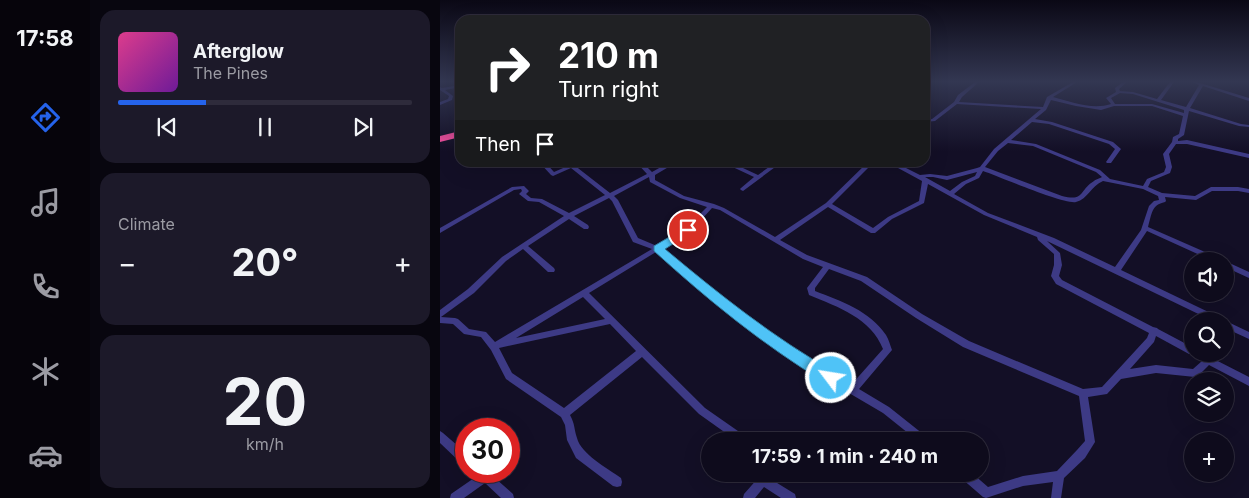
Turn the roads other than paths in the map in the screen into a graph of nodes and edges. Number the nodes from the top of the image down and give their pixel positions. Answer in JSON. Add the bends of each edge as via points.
{"nodes":[{"id":1,"x":953,"y":105,"type":"edge"},
{"id":2,"x":995,"y":105,"type":"edge"},
{"id":3,"x":1046,"y":105,"type":"edge"},
{"id":4,"x":1074,"y":105,"type":"edge"},
{"id":5,"x":1114,"y":105,"type":"edge"},
{"id":6,"x":1153,"y":105,"type":"edge"},
{"id":7,"x":1172,"y":105,"type":"edge"},
{"id":8,"x":1190,"y":105,"type":"edge"},
{"id":9,"x":1044,"y":108,"type":"junction"},
{"id":10,"x":1186,"y":112,"type":"junction"},
{"id":11,"x":930,"y":120,"type":"edge"},
{"id":12,"x":1030,"y":120,"type":"junction"},
{"id":13,"x":1249,"y":126,"type":"edge"},
{"id":14,"x":455,"y":133,"type":"edge"},
{"id":15,"x":440,"y":137,"type":"edge"},
{"id":16,"x":1008,"y":141,"type":"junction"},
{"id":17,"x":1175,"y":143,"type":"junction"},
{"id":18,"x":1249,"y":156,"type":"edge"},
{"id":19,"x":1108,"y":162,"type":"dead end"},
{"id":20,"x":546,"y":167,"type":"edge"},
{"id":21,"x":570,"y":167,"type":"edge"},
{"id":22,"x":573,"y":167,"type":"edge"},
{"id":23,"x":643,"y":167,"type":"edge"},
{"id":24,"x":666,"y":167,"type":"edge"},
{"id":25,"x":735,"y":167,"type":"edge"},
{"id":26,"x":773,"y":167,"type":"edge"},
{"id":27,"x":867,"y":167,"type":"edge"},
{"id":28,"x":899,"y":167,"type":"edge"},
{"id":29,"x":982,"y":168,"type":"junction"},
{"id":30,"x":652,"y":175,"type":"junction"},
{"id":31,"x":758,"y":177,"type":"junction"},
{"id":32,"x":922,"y":179,"type":"junction"},
{"id":33,"x":1107,"y":179,"type":"junction"},
{"id":34,"x":1145,"y":188,"type":"junction"},
{"id":35,"x":743,"y":189,"type":"dead end"},
{"id":36,"x":1249,"y":191,"type":"edge"},
{"id":37,"x":950,"y":194,"type":"junction"},
{"id":38,"x":608,"y":195,"type":"junction"},
{"id":39,"x":1161,"y":195,"type":"junction"},
{"id":40,"x":828,"y":204,"type":"junction"},
{"id":41,"x":712,"y":205,"type":"junction"},
{"id":42,"x":569,"y":216,"type":"junction"},
{"id":43,"x":586,"y":227,"type":"dead end"},
{"id":44,"x":1145,"y":228,"type":"junction"},
{"id":45,"x":440,"y":231,"type":"edge"},
{"id":46,"x":1034,"y":233,"type":"junction"},
{"id":47,"x":775,"y":240,"type":"junction"},
{"id":48,"x":524,"y":246,"type":"junction"},
{"id":49,"x":658,"y":249,"type":"junction"},
{"id":50,"x":1199,"y":252,"type":"edge"},
{"id":51,"x":827,"y":266,"type":"junction"},
{"id":52,"x":1234,"y":268,"type":"edge"},
{"id":53,"x":550,"y":270,"type":"dead end"},
{"id":54,"x":1116,"y":271,"type":"junction"},
{"id":55,"x":1249,"y":275,"type":"edge"},
{"id":56,"x":584,"y":293,"type":"junction"},
{"id":57,"x":1201,"y":312,"type":"edge"},
{"id":58,"x":440,"y":314,"type":"edge"},
{"id":59,"x":440,"y":320,"type":"edge"},
{"id":60,"x":610,"y":321,"type":"junction"},
{"id":61,"x":1234,"y":328,"type":"edge"},
{"id":62,"x":1154,"y":330,"type":"junction"},
{"id":63,"x":1249,"y":336,"type":"edge"},
{"id":64,"x":494,"y":347,"type":"junction"},
{"id":65,"x":1184,"y":347,"type":"edge"},
{"id":66,"x":642,"y":352,"type":"junction"},
{"id":67,"x":1206,"y":362,"type":"edge"},
{"id":68,"x":1212,"y":362,"type":"edge"},
{"id":69,"x":1119,"y":375,"type":"junction"},
{"id":70,"x":1249,"y":382,"type":"edge"},
{"id":71,"x":852,"y":390,"type":"junction"},
{"id":72,"x":1083,"y":393,"type":"junction"},
{"id":73,"x":564,"y":414,"type":"junction"},
{"id":74,"x":732,"y":432,"type":"edge"},
{"id":75,"x":914,"y":432,"type":"edge"},
{"id":76,"x":440,"y":436,"type":"edge"},
{"id":77,"x":455,"y":450,"type":"edge"},
{"id":78,"x":1059,"y":476,"type":"junction"},
{"id":79,"x":617,"y":482,"type":"dead end"},
{"id":80,"x":760,"y":482,"type":"edge"},
{"id":81,"x":770,"y":482,"type":"edge"},
{"id":82,"x":975,"y":482,"type":"edge"},
{"id":83,"x":472,"y":483,"type":"edge"},
{"id":84,"x":492,"y":483,"type":"edge"},
{"id":85,"x":992,"y":496,"type":"edge"},
{"id":86,"x":455,"y":498,"type":"edge"},
{"id":87,"x":509,"y":498,"type":"edge"},
{"id":88,"x":748,"y":498,"type":"edge"},
{"id":89,"x":791,"y":498,"type":"edge"},
{"id":90,"x":1056,"y":498,"type":"edge"}],
"edges":[{"from":1,"to":11,"type":"street"},
{"from":2,"to":9,"type":"street"},
{"from":3,"to":9,"type":"street"},
{"from":4,"to":5,"type":"street","via":[[1101,109]]},
{"from":6,"to":10,"type":"street"},
{"from":7,"to":10,"type":"street"},
{"from":8,"to":10,"type":"street"},
{"from":9,"to":12,"type":"street"},
{"from":10,"to":13,"type":"street"},
{"from":10,"to":17,"type":"street","via":[[1181,135],[1175,138]]},
{"from":12,"to":16,"type":"street"},
{"from":12,"to":19,"type":"street","via":[[1050,123],[1111,143],[1118,149]]},
{"from":14,"to":15,"type":"highway"},
{"from":16,"to":29,"type":"street"},
{"from":16,"to":33,"type":"street","via":[[1034,145],[1098,171]]},
{"from":17,"to":18,"type":"street","via":[[1187,142]]},
{"from":17,"to":34,"type":"street","via":[[1166,154],[1167,173],[1150,180]]},
{"from":20,"to":21,"type":"street","via":[[553,174]]},
{"from":22,"to":38,"type":"street"},
{"from":23,"to":30,"type":"street"},
{"from":24,"to":30,"type":"street"},
{"from":25,"to":31,"type":"street"},
{"from":26,"to":31,"type":"street"},
{"from":27,"to":40,"type":"street"},
{"from":28,"to":32,"type":"street"},
{"from":29,"to":32,"type":"street","via":[[960,172],[950,178],[925,175]]},
{"from":29,"to":33,"type":"street","via":[[1073,201],[1082,198],[1095,182]]},
{"from":29,"to":37,"type":"street","via":[[977,177]]},
{"from":30,"to":38,"type":"street"},
{"from":30,"to":41,"type":"street","via":[[652,181],[664,189]]},
{"from":31,"to":35,"type":"street"},
{"from":32,"to":37,"type":"street"},
{"from":32,"to":40,"type":"street","via":[[922,202],[890,218],[874,231]]},
{"from":33,"to":34,"type":"street"},
{"from":34,"to":39,"type":"street"},
{"from":36,"to":39,"type":"street","via":[[1211,189],[1196,198]]},
{"from":37,"to":46,"type":"street","via":[[986,214]]},
{"from":38,"to":42,"type":"street"},
{"from":38,"to":49,"type":"street","via":[[615,200],[635,240]]},
{"from":39,"to":44,"type":"street","via":[[1163,201],[1151,207]]},
{"from":40,"to":47,"type":"street"},
{"from":41,"to":47,"type":"street","via":[[734,214]]},
{"from":41,"to":49,"type":"street","via":[[688,230]]},
{"from":42,"to":43,"type":"street"},
{"from":42,"to":45,"type":"street","via":[[540,200],[530,200],[522,194],[526,191],[522,187],[512,189]]},
{"from":42,"to":48,"type":"street"},
{"from":44,"to":50,"type":"street"},
{"from":44,"to":54,"type":"street"},
{"from":46,"to":54,"type":"street"},
{"from":46,"to":62,"type":"street","via":[[1057,253],[1055,276],[1060,282]]},
{"from":47,"to":51,"type":"street"},
{"from":48,"to":53,"type":"street"},
{"from":48,"to":58,"type":"street"},
{"from":49,"to":56,"type":"street"},
{"from":49,"to":71,"type":"street","via":[[720,303],[789,353]]},
{"from":51,"to":71,"type":"street","via":[[811,288],[812,293],[859,314],[878,332],[888,350]]},
{"from":51,"to":72,"type":"street","via":[[864,279],[966,344]]},
{"from":52,"to":55,"type":"street"},
{"from":54,"to":57,"type":"street"},
{"from":56,"to":60,"type":"street"},
{"from":56,"to":64,"type":"street"},
{"from":59,"to":64,"type":"street","via":[[455,321],[467,332],[483,334]]},
{"from":60,"to":64,"type":"street"},
{"from":60,"to":66,"type":"street"},
{"from":61,"to":63,"type":"street"},
{"from":62,"to":65,"type":"street"},
{"from":62,"to":69,"type":"street","via":[[1151,340]]},
{"from":64,"to":73,"type":"street","via":[[510,376]]},
{"from":66,"to":73,"type":"street"},
{"from":66,"to":74,"type":"street","via":[[702,411]]},
{"from":67,"to":69,"type":"street","via":[[1195,373],[1156,369]]},
{"from":68,"to":70,"type":"street"},
{"from":69,"to":72,"type":"street","via":[[1104,391]]},
{"from":71,"to":75,"type":"street","via":[[886,410]]},
{"from":72,"to":78,"type":"street","via":[[1090,442]]},
{"from":73,"to":79,"type":"street","via":[[580,454]]},
{"from":76,"to":77,"type":"street"},
{"from":78,"to":85,"type":"street","via":[[1023,481]]},
{"from":78,"to":90,"type":"street"},
{"from":80,"to":88,"type":"street"},
{"from":81,"to":89,"type":"street"},
{"from":82,"to":85,"type":"street"},
{"from":83,"to":86,"type":"street"},
{"from":84,"to":87,"type":"street"}]}
